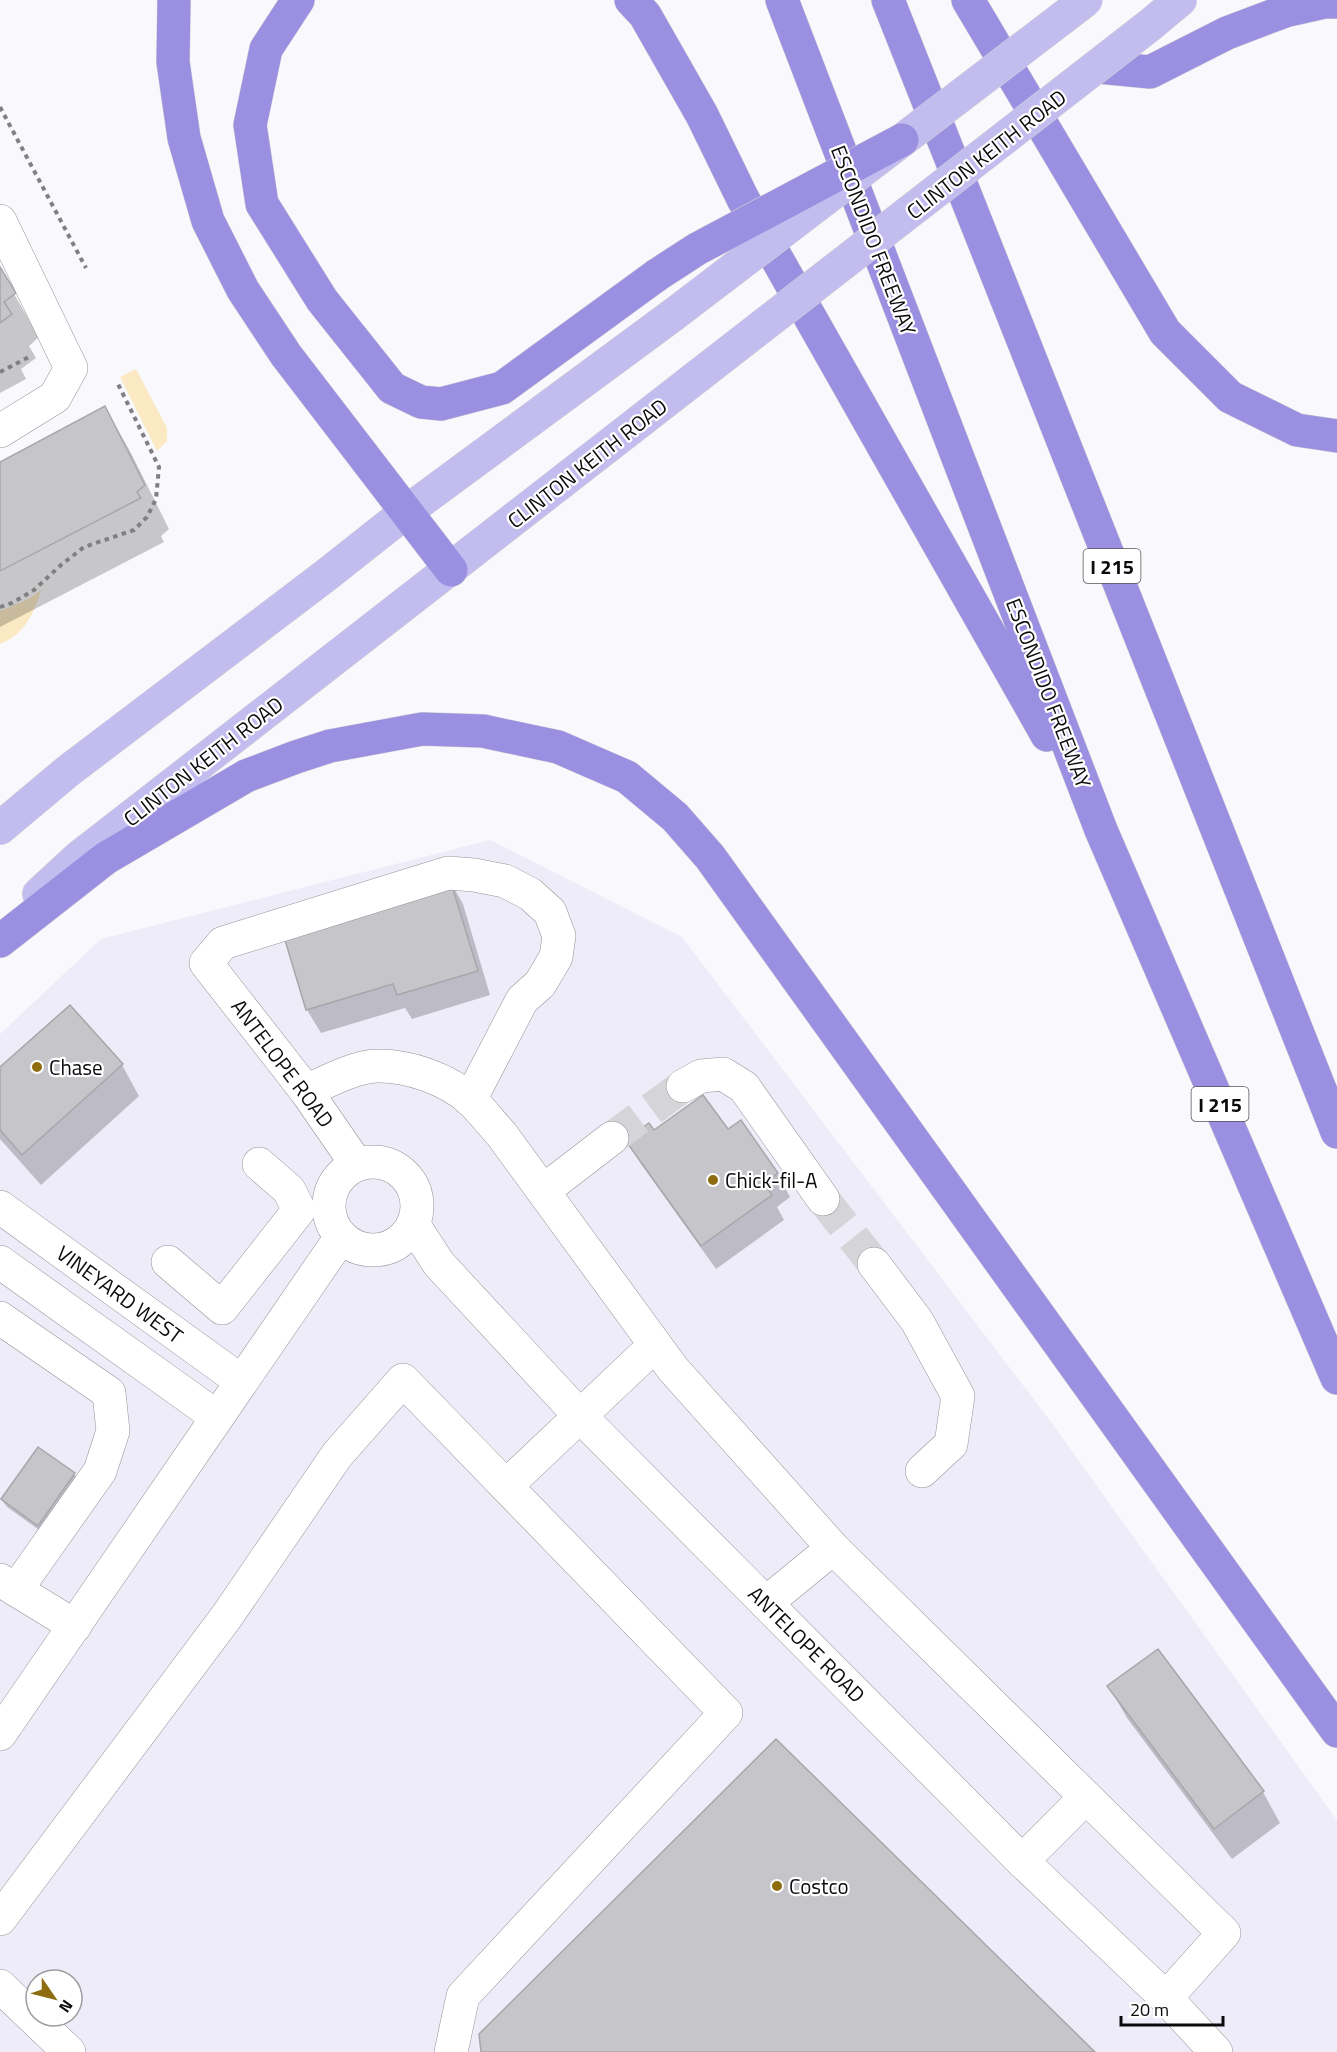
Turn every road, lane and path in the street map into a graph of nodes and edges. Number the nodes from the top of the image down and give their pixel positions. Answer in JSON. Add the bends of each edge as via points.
{"nodes":[{"id":1,"x":174,"y":0,"type":"edge"},
{"id":2,"x":298,"y":0,"type":"edge"},
{"id":3,"x":632,"y":0,"type":"edge"},
{"id":4,"x":782,"y":0,"type":"edge"},
{"id":5,"x":888,"y":0,"type":"edge"},
{"id":6,"x":968,"y":0,"type":"edge"},
{"id":7,"x":1086,"y":0,"type":"edge"},
{"id":8,"x":1180,"y":0,"type":"edge"},
{"id":9,"x":1337,"y":2,"type":"edge"},
{"id":10,"x":1098,"y":67,"type":"junction"},
{"id":11,"x":0,"y":107,"type":"edge"},
{"id":12,"x":902,"y":140,"type":"junction"},
{"id":13,"x":0,"y":221,"type":"edge"},
{"id":14,"x":86,"y":268,"type":"dead end"},
{"id":15,"x":34,"y":354,"type":"dead end"},
{"id":16,"x":0,"y":372,"type":"edge"},
{"id":17,"x":118,"y":384,"type":"dead end"},
{"id":18,"x":0,"y":431,"type":"edge"},
{"id":19,"x":1337,"y":436,"type":"edge"},
{"id":20,"x":406,"y":512,"type":"junction"},
{"id":21,"x":451,"y":570,"type":"junction"},
{"id":22,"x":0,"y":607,"type":"edge"},
{"id":23,"x":4,"y":816,"type":"edge"},
{"id":24,"x":1101,"y":830,"type":"junction"},
{"id":25,"x":0,"y":931,"type":"edge"},
{"id":26,"x":0,"y":941,"type":"edge"},
{"id":27,"x":683,"y":1086,"type":"tunnel mouth"},
{"id":28,"x":306,"y":1091,"type":"junction"},
{"id":29,"x":470,"y":1100,"type":"junction"},
{"id":30,"x":1337,"y":1132,"type":"edge"},
{"id":31,"x":612,"y":1138,"type":"tunnel mouth"},
{"id":32,"x":259,"y":1164,"type":"dead end"},
{"id":33,"x":357,"y":1165,"type":"junction"},
{"id":34,"x":543,"y":1191,"type":"junction"},
{"id":35,"x":823,"y":1199,"type":"tunnel mouth"},
{"id":36,"x":0,"y":1207,"type":"edge"},
{"id":37,"x":413,"y":1224,"type":"junction"},
{"id":38,"x":341,"y":1237,"type":"junction"},
{"id":39,"x":0,"y":1262,"type":"edge"},
{"id":40,"x":168,"y":1262,"type":"dead end"},
{"id":41,"x":874,"y":1264,"type":"tunnel mouth"},
{"id":42,"x":0,"y":1318,"type":"edge"},
{"id":43,"x":655,"y":1345,"type":"junction"},
{"id":44,"x":1337,"y":1378,"type":"edge"},
{"id":45,"x":241,"y":1381,"type":"junction"},
{"id":46,"x":580,"y":1416,"type":"junction"},
{"id":47,"x":217,"y":1417,"type":"junction"},
{"id":48,"x":922,"y":1471,"type":"dead end"},
{"id":49,"x":506,"y":1486,"type":"junction"},
{"id":50,"x":833,"y":1548,"type":"junction"},
{"id":51,"x":8,"y":1585,"type":"edge"},
{"id":52,"x":766,"y":1603,"type":"junction"},
{"id":53,"x":75,"y":1626,"type":"junction"},
{"id":54,"x":1,"y":1729,"type":"edge"},
{"id":55,"x":1337,"y":1731,"type":"edge"},
{"id":56,"x":1085,"y":1798,"type":"junction"},
{"id":57,"x":1022,"y":1861,"type":"junction"},
{"id":58,"x":0,"y":1919,"type":"edge"},
{"id":59,"x":0,"y":1986,"type":"edge"},
{"id":60,"x":1166,"y":1998,"type":"junction"},
{"id":61,"x":69,"y":2052,"type":"edge"},
{"id":62,"x":451,"y":2052,"type":"edge"},
{"id":63,"x":1216,"y":2052,"type":"edge"}],
"edges":[{"from":1,"to":20,"type":"highway","via":[[173,62],[184,138],[208,220],[243,290],[286,355]]},
{"from":2,"to":12,"type":"highway","bridge":true,"via":[[266,49],[250,125],[262,204],[322,300],[392,388],[421,402],[441,404],[502,388],[697,249]]},
{"from":3,"to":24,"type":"highway","via":[[645,15],[702,115],[743,199]]},
{"from":4,"to":24,"type":"highway","name":"ESCONDIDO FREEWAY","number":"I 215"},
{"from":5,"to":30,"type":"highway","number":"I 215"},
{"from":6,"to":19,"type":"highway","via":[[1165,332],[1230,398],[1297,430]]},
{"from":7,"to":12,"type":"main road","bridge":true},
{"from":8,"to":10,"type":"main road","name":"CLINTON KEITH ROAD","bridge":true},
{"from":9,"to":10,"type":"highway","via":[[1285,11],[1227,33],[1150,72]]},
{"from":10,"to":21,"type":"main road","name":"CLINTON KEITH ROAD","bridge":true},
{"from":11,"to":14,"type":"path"},
{"from":12,"to":20,"type":"main road","bridge":true},
{"from":13,"to":18,"type":"street","via":[[71,368],[55,397]]},
{"from":15,"to":16,"type":"path"},
{"from":17,"to":22,"type":"path","via":[[159,467],[156,500],[134,530],[84,547],[34,590]]},
{"from":20,"to":21,"type":"highway"},
{"from":20,"to":23,"type":"main road"},
{"from":21,"to":25,"type":"main road","name":"CLINTON KEITH ROAD","via":[[78,858]]},
{"from":24,"to":44,"type":"highway","name":"ESCONDIDO FREEWAY","number":"I 215"},
{"from":26,"to":55,"type":"highway","via":[[106,858],[167,821],[246,776],[330,747],[422,729],[483,731],[558,747],[627,777],[675,817],[710,857]]},
{"from":27,"to":35,"type":"street","via":[[701,1076],[723,1074],[744,1087]]},
{"from":28,"to":29,"type":"street","via":[[375,1066],[403,1068],[427,1076],[448,1084]]},
{"from":28,"to":29,"type":"street","name":"ANTELOPE ROAD","via":[[206,963],[223,944],[448,873],[505,881],[531,894],[550,912],[559,936],[556,957],[540,984],[522,1000]]},
{"from":28,"to":33,"type":"street","name":"ANTELOPE ROAD"},
{"from":29,"to":34,"type":"street","via":[[502,1135]]},
{"from":31,"to":34,"type":"street"},
{"from":32,"to":40,"type":"street","via":[[288,1190],[299,1210],[222,1308]]},
{"from":33,"to":37,"type":"street","via":[[386,1164],[409,1181],[417,1209]]},
{"from":33,"to":38,"type":"street","via":[[335,1183],[330,1197],[329,1212]]},
{"from":34,"to":43,"type":"street"},
{"from":36,"to":45,"type":"street","name":"VINEYARD WEST"},
{"from":37,"to":38,"type":"street","via":[[406,1236],[381,1250],[352,1246]]},
{"from":37,"to":46,"type":"street","name":"ANTELOPE ROAD","via":[[439,1264]]},
{"from":38,"to":45,"type":"street"},
{"from":39,"to":47,"type":"street","name":"VINEYARD WEST"},
{"from":41,"to":48,"type":"street","via":[[917,1321],[958,1396],[951,1444]]},
{"from":42,"to":51,"type":"street","via":[[109,1393],[113,1431],[100,1471]]},
{"from":43,"to":46,"type":"street"},
{"from":43,"to":50,"type":"street"},
{"from":45,"to":47,"type":"street"},
{"from":46,"to":49,"type":"street"},
{"from":46,"to":52,"type":"street","name":"ANTELOPE ROAD"},
{"from":47,"to":53,"type":"street"},
{"from":49,"to":58,"type":"street","via":[[403,1380],[337,1455],[227,1616]]},
{"from":49,"to":62,"type":"street","via":[[726,1713],[463,1996]]},
{"from":50,"to":52,"type":"street"},
{"from":50,"to":56,"type":"street"},
{"from":51,"to":53,"type":"street"},
{"from":52,"to":57,"type":"street","name":"ANTELOPE ROAD"},
{"from":53,"to":54,"type":"street"},
{"from":56,"to":57,"type":"street"},
{"from":56,"to":60,"type":"street","via":[[1224,1933]]},
{"from":57,"to":60,"type":"street","name":"ANTELOPE ROAD"},
{"from":59,"to":61,"type":"street"},
{"from":60,"to":63,"type":"street","name":"ANTELOPE ROAD"}]}
